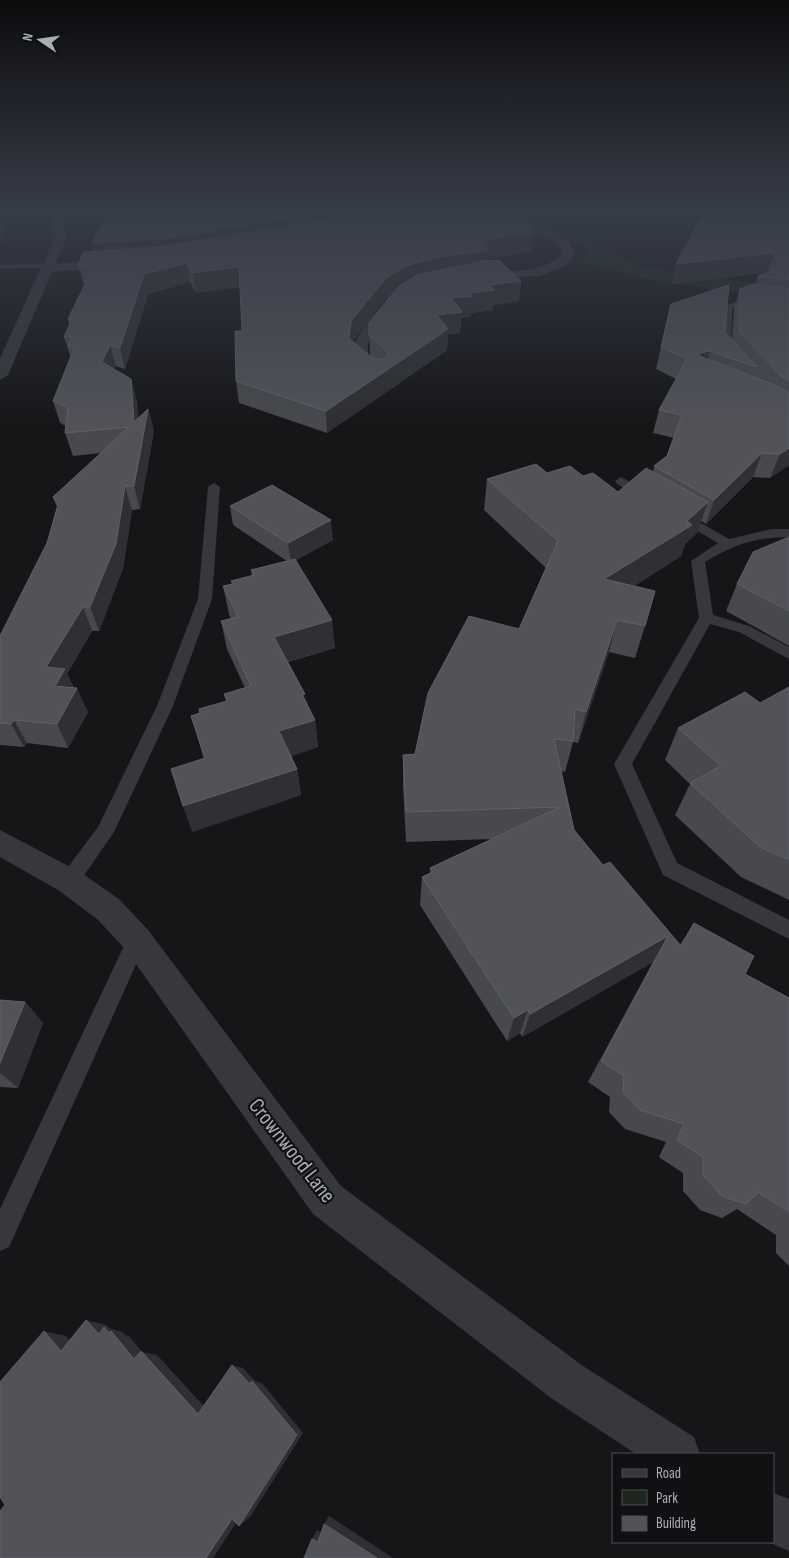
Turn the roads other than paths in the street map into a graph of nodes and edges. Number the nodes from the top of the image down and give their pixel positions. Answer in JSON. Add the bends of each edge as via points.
{"nodes":[{"id":1,"x":42,"y":282,"type":"edge"},
{"id":2,"x":405,"y":295,"type":"edge"},
{"id":3,"x":789,"y":306,"type":"edge"},
{"id":4,"x":731,"y":361,"type":"edge"},
{"id":5,"x":378,"y":375,"type":"edge"},
{"id":6,"x":0,"y":376,"type":"edge"},
{"id":7,"x":621,"y":481,"type":"dead end"},
{"id":8,"x":214,"y":487,"type":"dead end"},
{"id":9,"x":789,"y":533,"type":"edge"},
{"id":10,"x":728,"y":543,"type":"junction"},
{"id":11,"x":706,"y":618,"type":"junction"},
{"id":12,"x":789,"y":654,"type":"edge"},
{"id":13,"x":0,"y":842,"type":"edge"},
{"id":14,"x":69,"y":881,"type":"junction"},
{"id":15,"x":789,"y":930,"type":"edge"},
{"id":16,"x":137,"y":940,"type":"junction"},
{"id":17,"x":0,"y":1238,"type":"edge"},
{"id":18,"x":675,"y":1453,"type":"edge"},
{"id":19,"x":774,"y":1518,"type":"edge"},
{"id":20,"x":789,"y":1528,"type":"edge"}],
"edges":[{"from":1,"to":6,"type":"street"},
{"from":2,"to":5,"type":"street","via":[[392,303],[361,343],[360,359]]},
{"from":3,"to":4,"type":"lane","via":[[745,300],[728,307],[725,354]]},
{"from":7,"to":10,"type":"lane"},
{"from":8,"to":14,"type":"lane","via":[[205,598],[166,706],[105,832]]},
{"from":9,"to":10,"type":"lane","via":[[772,533]]},
{"from":10,"to":11,"type":"lane","via":[[698,561]]},
{"from":11,"to":12,"type":"lane","via":[[744,629]]},
{"from":11,"to":15,"type":"lane","via":[[623,764],[670,869]]},
{"from":13,"to":14,"type":"street","name":"Crownwood Lane"},
{"from":14,"to":16,"type":"street","name":"Crownwood Lane","via":[[108,909]]},
{"from":16,"to":17,"type":"lane"},
{"from":16,"to":18,"type":"street","name":"Crownwood Lane","via":[[327,1200],[567,1382]]},
{"from":19,"to":20,"type":"street"}]}
